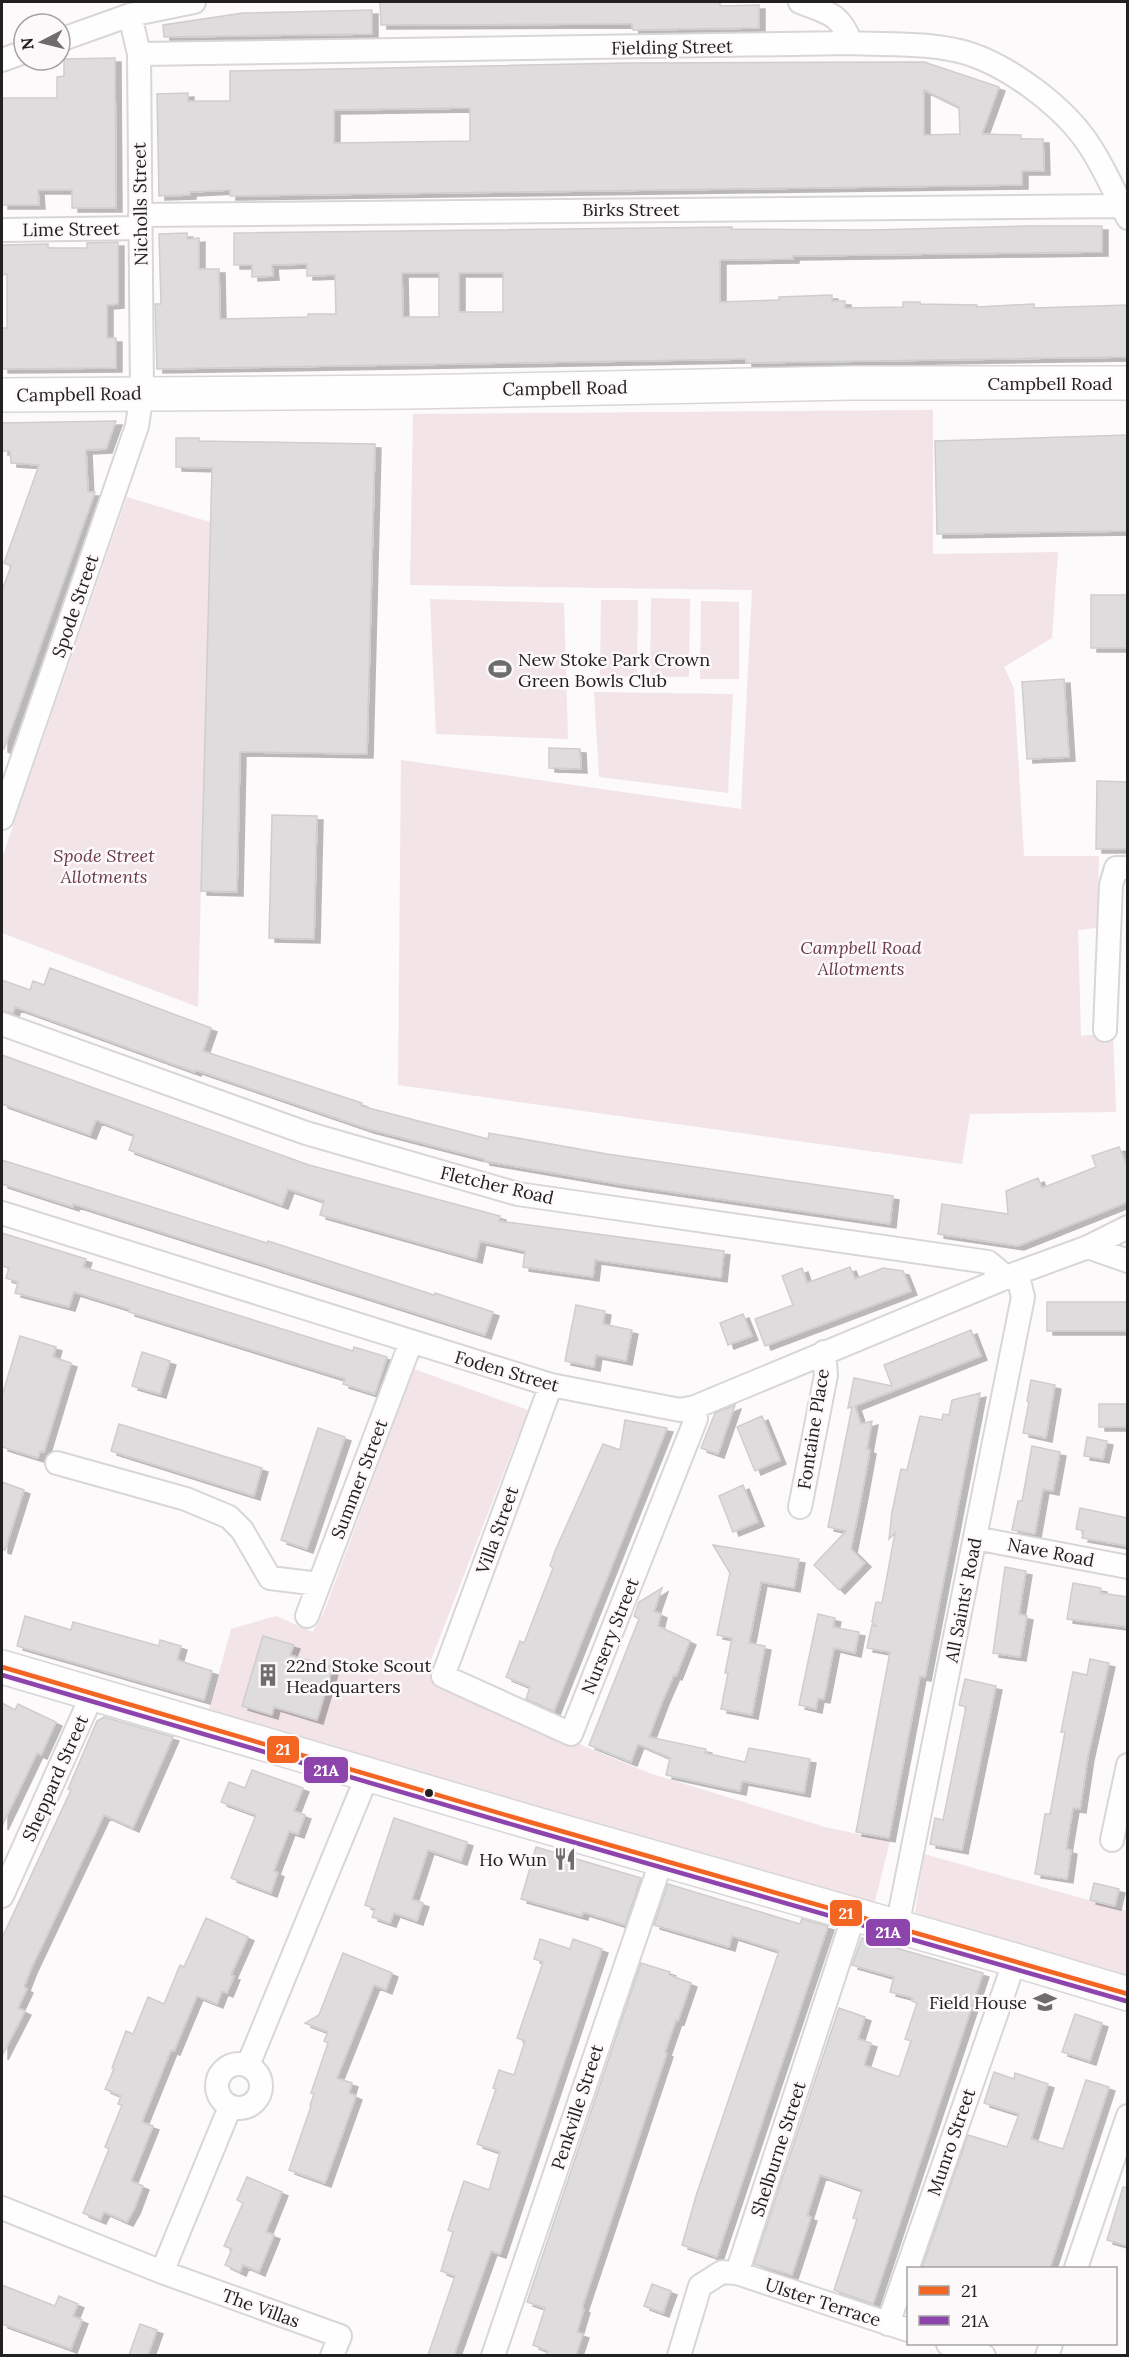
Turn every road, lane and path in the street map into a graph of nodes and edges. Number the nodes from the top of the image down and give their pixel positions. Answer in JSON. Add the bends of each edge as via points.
{"nodes":[{"id":1,"x":194,"y":2,"type":"edge"},
{"id":2,"x":800,"y":2,"type":"edge"},
{"id":3,"x":130,"y":15,"type":"junction"},
{"id":4,"x":72,"y":36,"type":"edge"},
{"id":5,"x":851,"y":43,"type":"junction"},
{"id":6,"x":139,"y":54,"type":"junction"},
{"id":7,"x":1124,"y":212,"type":"edge"},
{"id":8,"x":140,"y":222,"type":"junction"},
{"id":9,"x":2,"y":230,"type":"edge"},
{"id":10,"x":1128,"y":383,"type":"edge"},
{"id":11,"x":142,"y":393,"type":"junction"},
{"id":12,"x":2,"y":394,"type":"edge"},
{"id":13,"x":2,"y":818,"type":"edge"},
{"id":14,"x":1128,"y":868,"type":"edge"},
{"id":15,"x":2,"y":1024,"type":"edge"},
{"id":16,"x":1105,"y":1030,"type":"dead end"},
{"id":17,"x":2,"y":1213,"type":"edge"},
{"id":18,"x":1128,"y":1227,"type":"edge"},
{"id":19,"x":1088,"y":1246,"type":"junction"},
{"id":20,"x":1128,"y":1261,"type":"edge"},
{"id":21,"x":1011,"y":1275,"type":"junction"},
{"id":22,"x":411,"y":1342,"type":"junction"},
{"id":23,"x":824,"y":1352,"type":"junction"},
{"id":24,"x":551,"y":1385,"type":"junction"},
{"id":25,"x":695,"y":1407,"type":"junction"},
{"id":26,"x":57,"y":1462,"type":"dead end"},
{"id":27,"x":800,"y":1507,"type":"dead end"},
{"id":28,"x":975,"y":1538,"type":"junction"},
{"id":29,"x":1128,"y":1567,"type":"edge"},
{"id":30,"x":319,"y":1584,"type":"junction"},
{"id":31,"x":307,"y":1616,"type":"dead end"},
{"id":32,"x":2,"y":1666,"type":"edge"},
{"id":33,"x":443,"y":1676,"type":"joint"},
{"id":34,"x":93,"y":1693,"type":"junction"},
{"id":35,"x":1128,"y":1766,"type":"edge"},
{"id":36,"x":368,"y":1774,"type":"junction"},
{"id":37,"x":1112,"y":1840,"type":"dead end"},
{"id":38,"x":662,"y":1859,"type":"junction"},
{"id":39,"x":2,"y":1896,"type":"edge"},
{"id":40,"x":854,"y":1915,"type":"junction"},
{"id":41,"x":897,"y":1927,"type":"junction"},
{"id":42,"x":1015,"y":1960,"type":"junction"},
{"id":43,"x":1128,"y":1994,"type":"edge"},
{"id":44,"x":248,"y":2065,"type":"junction"},
{"id":45,"x":230,"y":2107,"type":"junction"},
{"id":46,"x":1128,"y":2116,"type":"edge"},
{"id":47,"x":2,"y":2208,"type":"edge"},
{"id":48,"x":917,"y":2267,"type":"edge"},
{"id":49,"x":1076,"y":2267,"type":"edge"},
{"id":50,"x":162,"y":2272,"type":"junction"},
{"id":51,"x":737,"y":2273,"type":"junction"},
{"id":52,"x":907,"y":2299,"type":"edge"},
{"id":53,"x":898,"y":2327,"type":"edge"},
{"id":54,"x":954,"y":2345,"type":"edge"},
{"id":55,"x":332,"y":2355,"type":"edge"},
{"id":56,"x":493,"y":2355,"type":"edge"},
{"id":57,"x":679,"y":2355,"type":"edge"},
{"id":58,"x":984,"y":2355,"type":"edge"}],
"edges":[{"from":1,"to":3,"type":"street"},
{"from":2,"to":5,"type":"street","via":[[837,18]]},
{"from":3,"to":4,"type":"street"},
{"from":3,"to":6,"type":"street","name":"Nicholls Street"},
{"from":5,"to":6,"type":"street","name":"Fielding Street"},
{"from":5,"to":7,"type":"street","name":"Fielding Street","via":[[926,46],[969,54],[1047,98],[1090,145]]},
{"from":6,"to":8,"type":"street","name":"Nicholls Street"},
{"from":7,"to":8,"type":"street","name":"Birks Street"},
{"from":8,"to":9,"type":"street","name":"Lime Street"},
{"from":8,"to":11,"type":"street","name":"Nicholls Street"},
{"from":10,"to":11,"type":"main road","name":"Campbell Road","via":[[850,382],[409,392]]},
{"from":11,"to":12,"type":"main road","name":"Campbell Road"},
{"from":11,"to":13,"type":"street","name":"Spode Street","via":[[137,426]]},
{"from":14,"to":16,"type":"street","via":[[1116,868],[1111,885]]},
{"from":15,"to":21,"type":"street","name":"Fletcher Road","via":[[306,1133],[518,1194],[987,1262]]},
{"from":17,"to":22,"type":"street","name":"Foden Street"},
{"from":18,"to":19,"type":"street","name":"Foden Street"},
{"from":19,"to":20,"type":"street"},
{"from":19,"to":21,"type":"street","name":"Foden Street"},
{"from":21,"to":23,"type":"street","name":"Foden Street"},
{"from":21,"to":28,"type":"street","name":"All Saints' Road","via":[[1023,1297]]},
{"from":22,"to":24,"type":"street","name":"Foden Street"},
{"from":22,"to":30,"type":"street","name":"Summer Street"},
{"from":23,"to":25,"type":"street","name":"Foden Street"},
{"from":23,"to":27,"type":"street","name":"Fontaine Place","via":[[826,1375]]},
{"from":24,"to":25,"type":"street","name":"Foden Street","via":[[680,1410]]},
{"from":24,"to":33,"type":"street","name":"Villa Street"},
{"from":25,"to":33,"type":"street","name":"Nursery Street","via":[[696,1419],[570,1734]]},
{"from":26,"to":30,"type":"street","via":[[186,1499],[229,1517],[242,1530],[270,1578]]},
{"from":28,"to":29,"type":"street","name":"Nave Road"},
{"from":28,"to":41,"type":"street","name":"All Saints' Road"},
{"from":30,"to":31,"type":"street","name":"Summer Street"},
{"from":32,"to":34,"type":"main road"},
{"from":34,"to":36,"type":"main road"},
{"from":34,"to":39,"type":"street","name":"Sheppard Street"},
{"from":35,"to":37,"type":"street"},
{"from":36,"to":38,"type":"main road"},
{"from":36,"to":44,"type":"street"},
{"from":38,"to":40,"type":"main road"},
{"from":38,"to":56,"type":"street","name":"Penkville Street"},
{"from":40,"to":41,"type":"main road"},
{"from":40,"to":51,"type":"street","name":"Shelburne Street"},
{"from":41,"to":42,"type":"main road"},
{"from":42,"to":43,"type":"main road"},
{"from":42,"to":48,"type":"street","name":"Munro Street"},
{"from":44,"to":45,"type":"street","via":[[259,2076],[261,2091],[252,2104]]},
{"from":44,"to":45,"type":"street","via":[[234,2063],[218,2077],[217,2091]]},
{"from":45,"to":50,"type":"street"},
{"from":46,"to":49,"type":"street"},
{"from":47,"to":50,"type":"street","name":"The Villas"},
{"from":50,"to":55,"type":"street","name":"The Villas","via":[[340,2336]]},
{"from":51,"to":53,"type":"street","name":"Ulster Terrace"},
{"from":51,"to":57,"type":"street","via":[[722,2272],[700,2286]]},
{"from":52,"to":53,"type":"street","name":"Munro Street"},
{"from":54,"to":58,"type":"street"}]}
